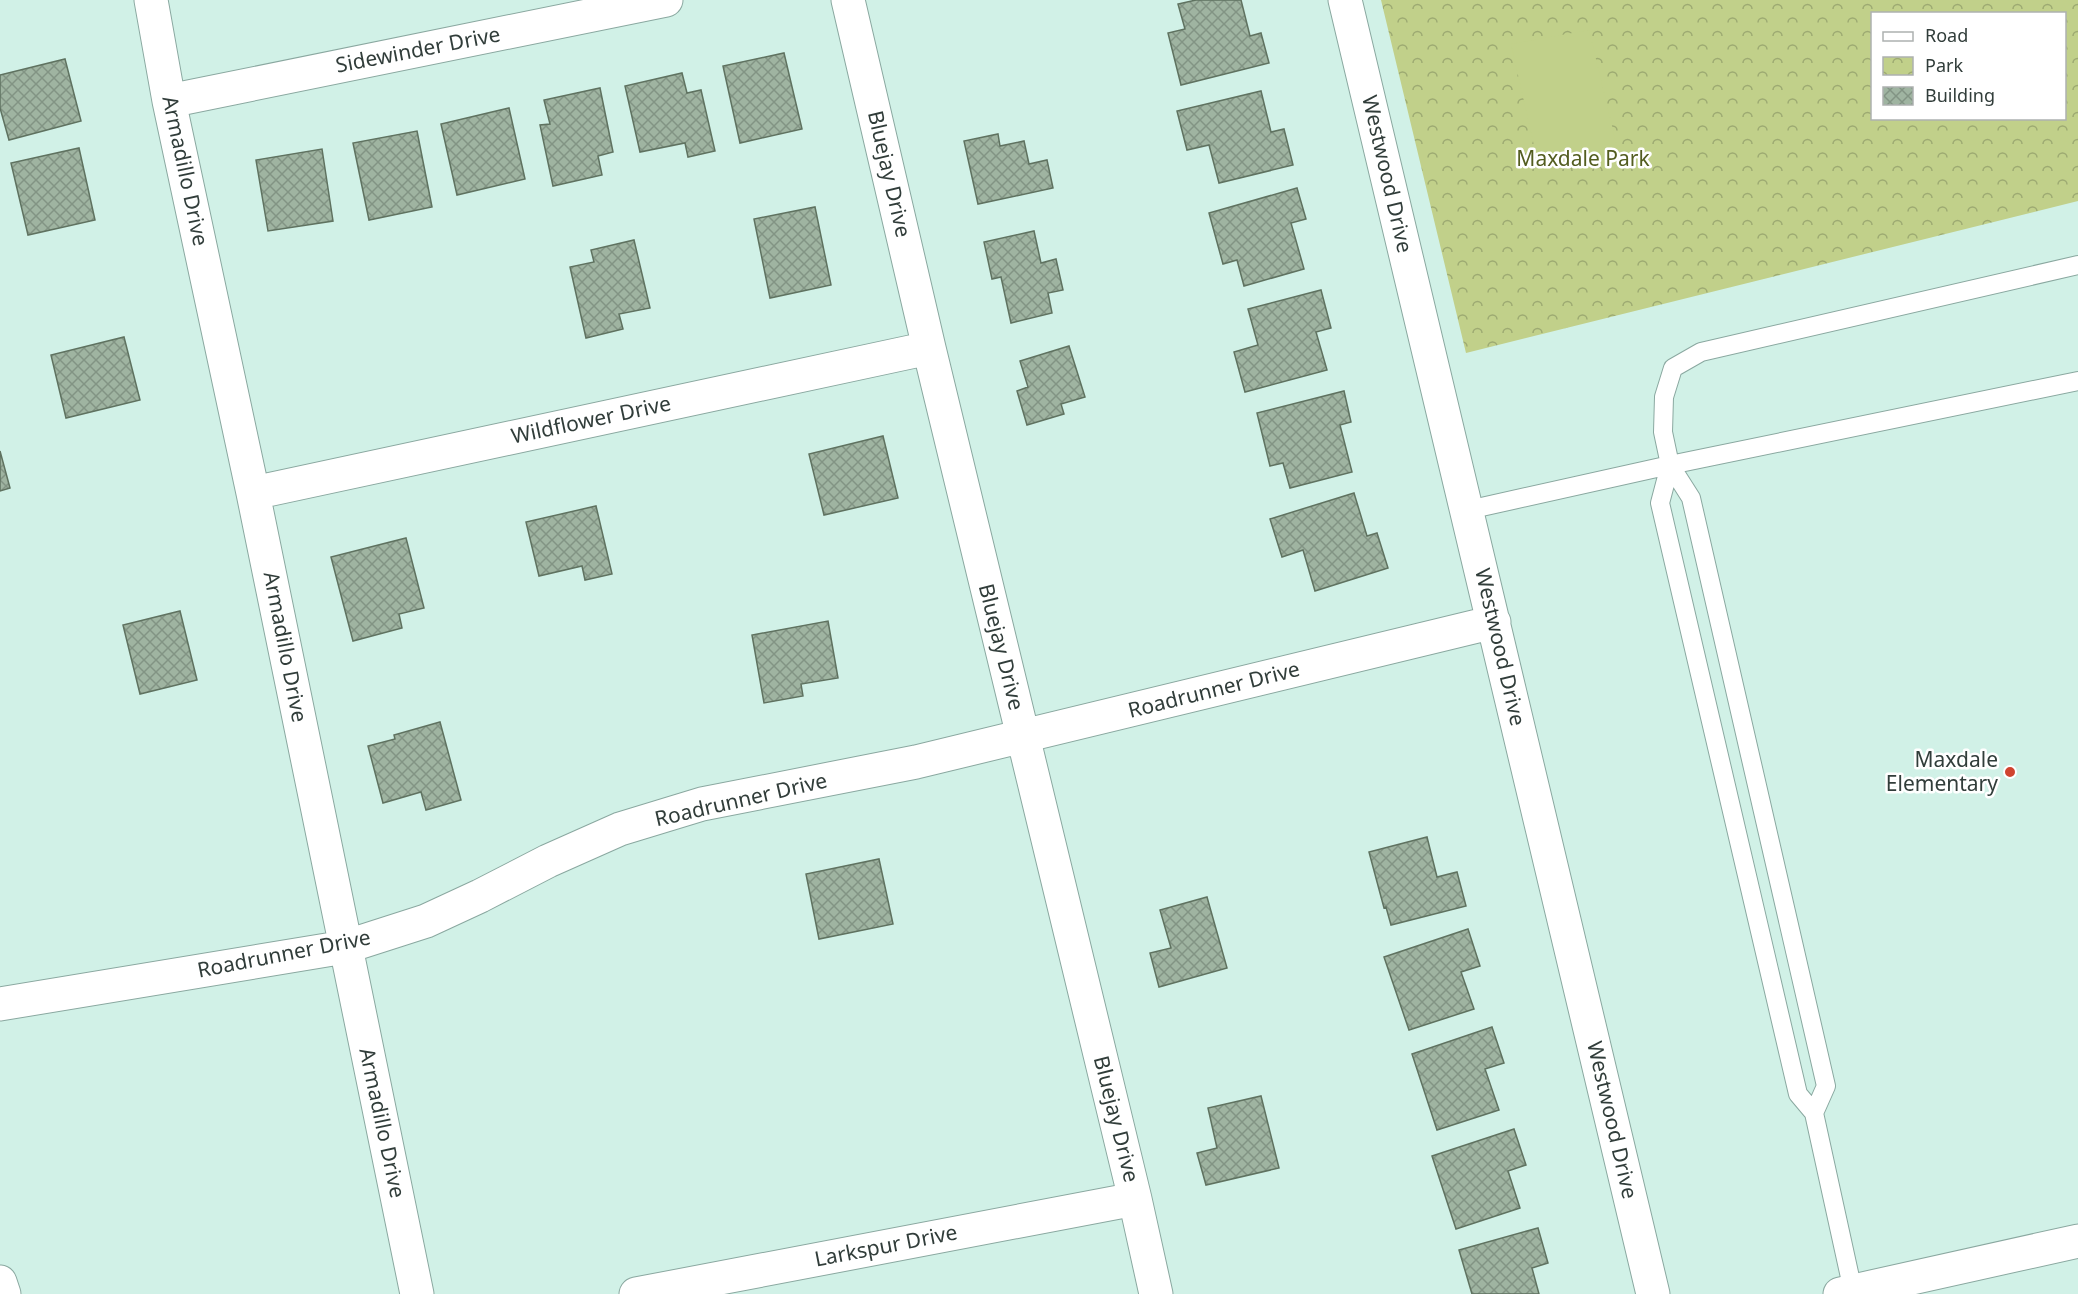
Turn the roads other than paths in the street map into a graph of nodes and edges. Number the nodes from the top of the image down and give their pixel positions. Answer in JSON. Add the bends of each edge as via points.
{"nodes":[{"id":1,"x":151,"y":0,"type":"edge"},
{"id":2,"x":666,"y":0,"type":"edge"},
{"id":3,"x":848,"y":0,"type":"edge"},
{"id":4,"x":1346,"y":0,"type":"edge"},
{"id":5,"x":169,"y":101,"type":"junction"},
{"id":6,"x":2078,"y":264,"type":"edge"},
{"id":7,"x":929,"y":348,"type":"junction"},
{"id":8,"x":2078,"y":381,"type":"edge"},
{"id":9,"x":1670,"y":465,"type":"junction"},
{"id":10,"x":253,"y":493,"type":"junction"},
{"id":11,"x":1468,"y":510,"type":"junction"},
{"id":12,"x":1494,"y":622,"type":"junction"},
{"id":13,"x":1023,"y":737,"type":"junction"},
{"id":14,"x":345,"y":947,"type":"junction"},
{"id":15,"x":0,"y":1004,"type":"edge"},
{"id":16,"x":1814,"y":1113,"type":"junction"},
{"id":17,"x":1135,"y":1199,"type":"junction"},
{"id":18,"x":2078,"y":1241,"type":"edge"},
{"id":19,"x":0,"y":1282,"type":"edge"},
{"id":20,"x":1847,"y":1293,"type":"edge"},
{"id":21,"x":4,"y":1294,"type":"edge"},
{"id":22,"x":417,"y":1294,"type":"edge"},
{"id":23,"x":636,"y":1294,"type":"edge"},
{"id":24,"x":1156,"y":1294,"type":"edge"},
{"id":25,"x":1653,"y":1294,"type":"edge"}],
"edges":[{"from":1,"to":5,"type":"street","name":"Armadillo Drive"},
{"from":2,"to":5,"type":"street","name":"Sidewinder Drive"},
{"from":3,"to":7,"type":"street","name":"Bluejay Drive"},
{"from":4,"to":11,"type":"street","name":"Westwood Drive"},
{"from":5,"to":10,"type":"street","name":"Armadillo Drive"},
{"from":6,"to":9,"type":"lane","via":[[1701,352],[1673,368],[1664,397],[1663,432]]},
{"from":7,"to":10,"type":"street","name":"Wildflower Drive"},
{"from":7,"to":13,"type":"street","name":"Bluejay Drive"},
{"from":8,"to":9,"type":"lane"},
{"from":9,"to":11,"type":"lane"},
{"from":9,"to":16,"type":"lane","via":[[1660,503],[1798,1094]]},
{"from":9,"to":16,"type":"lane","via":[[1691,498],[1826,1086]]},
{"from":10,"to":14,"type":"street","name":"Armadillo Drive"},
{"from":11,"to":12,"type":"street","name":"Westwood Drive"},
{"from":12,"to":13,"type":"street","name":"Roadrunner Drive"},
{"from":12,"to":25,"type":"street","name":"Westwood Drive"},
{"from":13,"to":14,"type":"street","name":"Roadrunner Drive","via":[[702,804],[620,830],[426,921]]},
{"from":13,"to":17,"type":"street","name":"Bluejay Drive"},
{"from":14,"to":15,"type":"street","name":"Roadrunner Drive"},
{"from":14,"to":22,"type":"street","name":"Armadillo Drive"},
{"from":16,"to":20,"type":"lane"},
{"from":17,"to":23,"type":"street","name":"Larkspur Drive"},
{"from":17,"to":24,"type":"street","name":"Bluejay Drive"},
{"from":18,"to":20,"type":"street"},
{"from":19,"to":21,"type":"street"}]}
